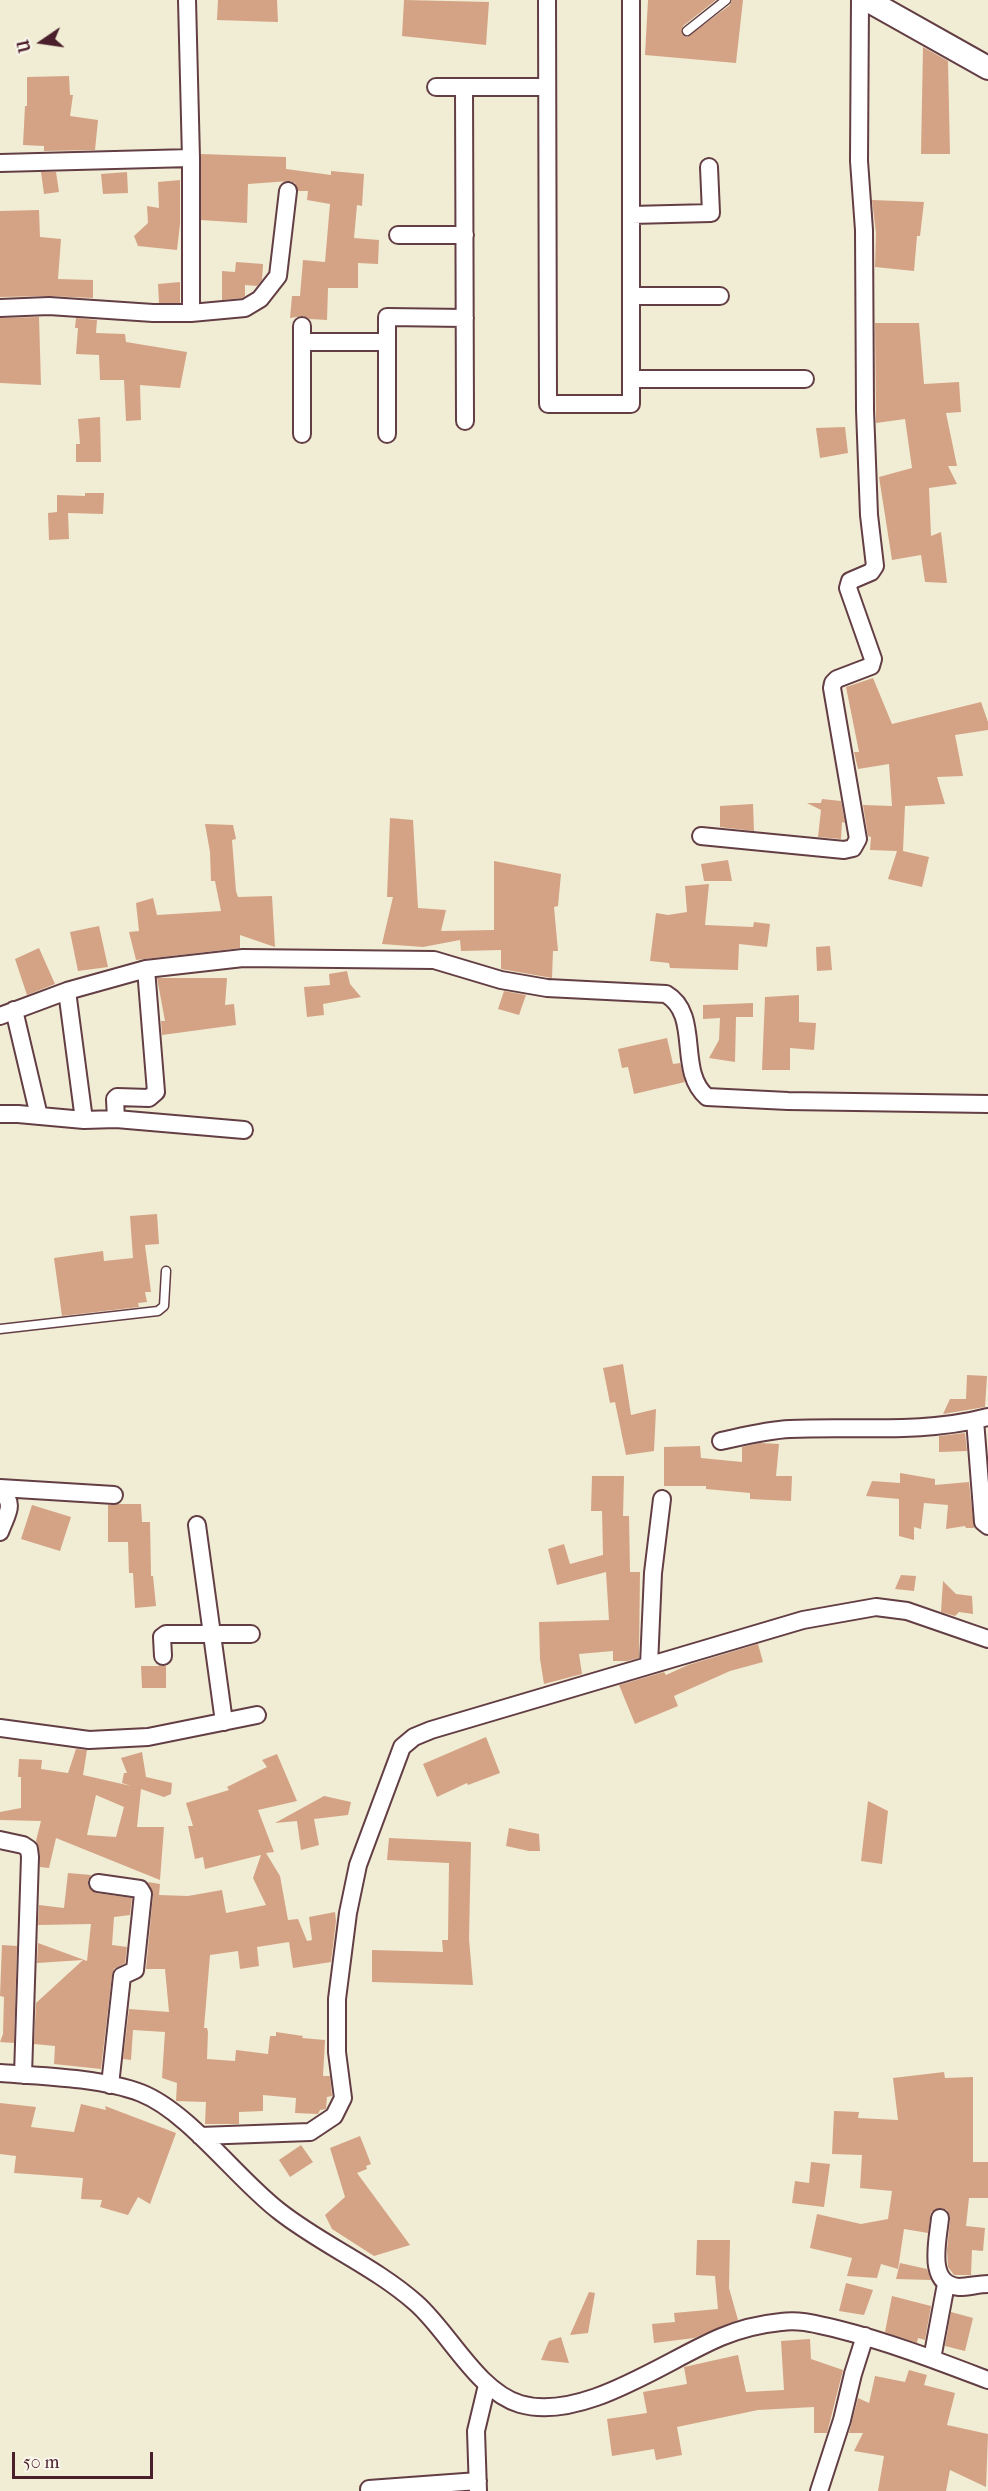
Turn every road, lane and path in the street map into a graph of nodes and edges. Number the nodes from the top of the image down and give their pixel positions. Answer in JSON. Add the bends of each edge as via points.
{"nodes":[{"id":1,"x":187,"y":0,"type":"edge"},
{"id":2,"x":547,"y":0,"type":"edge"},
{"id":3,"x":631,"y":0,"type":"edge"},
{"id":4,"x":726,"y":0,"type":"edge"},
{"id":5,"x":860,"y":0,"type":"edge"},
{"id":6,"x":867,"y":0,"type":"edge"},
{"id":7,"x":687,"y":31,"type":"dead end"},
{"id":8,"x":988,"y":68,"type":"edge"},
{"id":9,"x":436,"y":87,"type":"dead end"},
{"id":10,"x":465,"y":87,"type":"junction"},
{"id":11,"x":548,"y":87,"type":"junction"},
{"id":12,"x":191,"y":158,"type":"junction"},
{"id":13,"x":0,"y":163,"type":"edge"},
{"id":14,"x":709,"y":167,"type":"dead end"},
{"id":15,"x":288,"y":191,"type":"dead end"},
{"id":16,"x":631,"y":215,"type":"junction"},
{"id":17,"x":398,"y":235,"type":"dead end"},
{"id":18,"x":465,"y":235,"type":"junction"},
{"id":19,"x":631,"y":296,"type":"junction"},
{"id":20,"x":720,"y":297,"type":"dead end"},
{"id":21,"x":0,"y":308,"type":"edge"},
{"id":22,"x":191,"y":313,"type":"junction"},
{"id":23,"x":465,"y":318,"type":"junction"},
{"id":24,"x":387,"y":342,"type":"junction"},
{"id":25,"x":631,"y":379,"type":"junction"},
{"id":26,"x":805,"y":379,"type":"dead end"},
{"id":27,"x":465,"y":421,"type":"dead end"},
{"id":28,"x":302,"y":434,"type":"dead end"},
{"id":29,"x":387,"y":434,"type":"dead end"},
{"id":30,"x":701,"y":836,"type":"dead end"},
{"id":31,"x":146,"y":969,"type":"junction"},
{"id":32,"x":67,"y":991,"type":"junction"},
{"id":33,"x":7,"y":1013,"type":"edge"},
{"id":34,"x":988,"y":1104,"type":"edge"},
{"id":35,"x":0,"y":1114,"type":"edge"},
{"id":36,"x":39,"y":1116,"type":"junction"},
{"id":37,"x":116,"y":1119,"type":"junction"},
{"id":38,"x":84,"y":1120,"type":"junction"},
{"id":39,"x":244,"y":1130,"type":"dead end"},
{"id":40,"x":166,"y":1271,"type":"dead end"},
{"id":41,"x":0,"y":1329,"type":"edge"},
{"id":42,"x":981,"y":1419,"type":"edge"},
{"id":43,"x":721,"y":1441,"type":"dead end"},
{"id":44,"x":0,"y":1489,"type":"edge"},
{"id":45,"x":114,"y":1495,"type":"dead end"},
{"id":46,"x":662,"y":1499,"type":"dead end"},
{"id":47,"x":197,"y":1525,"type":"dead end"},
{"id":48,"x":988,"y":1526,"type":"edge"},
{"id":49,"x":0,"y":1532,"type":"edge"},
{"id":50,"x":251,"y":1634,"type":"dead end"},
{"id":51,"x":211,"y":1636,"type":"junction"},
{"id":52,"x":988,"y":1639,"type":"edge"},
{"id":53,"x":163,"y":1656,"type":"dead end"},
{"id":54,"x":649,"y":1665,"type":"junction"},
{"id":55,"x":257,"y":1715,"type":"dead end"},
{"id":56,"x":224,"y":1722,"type":"junction"},
{"id":57,"x":0,"y":1728,"type":"edge"},
{"id":58,"x":0,"y":1840,"type":"edge"},
{"id":59,"x":98,"y":1883,"type":"dead end"},
{"id":60,"x":0,"y":2073,"type":"edge"},
{"id":61,"x":23,"y":2075,"type":"junction"},
{"id":62,"x":110,"y":2085,"type":"junction"},
{"id":63,"x":200,"y":2136,"type":"junction"},
{"id":64,"x":940,"y":2218,"type":"dead end"},
{"id":65,"x":946,"y":2284,"type":"junction"},
{"id":66,"x":988,"y":2284,"type":"edge"},
{"id":67,"x":866,"y":2336,"type":"junction"},
{"id":68,"x":932,"y":2359,"type":"junction"},
{"id":69,"x":988,"y":2380,"type":"edge"},
{"id":70,"x":487,"y":2385,"type":"junction"},
{"id":71,"x":478,"y":2486,"type":"edge"},
{"id":72,"x":369,"y":2488,"type":"dead end"},
{"id":73,"x":819,"y":2491,"type":"edge"}],
"edges":[{"from":1,"to":12,"type":"street"},
{"from":2,"to":11,"type":"street"},
{"from":3,"to":16,"type":"street"},
{"from":4,"to":7,"type":"lane"},
{"from":5,"to":30,"type":"street","via":[[865,410],[875,566],[871,572],[850,581],[848,588],[873,659],[871,666],[837,679],[832,688],[858,840],[853,848],[844,850]]},
{"from":6,"to":8,"type":"street"},
{"from":9,"to":10,"type":"street"},
{"from":10,"to":11,"type":"street"},
{"from":10,"to":18,"type":"street"},
{"from":11,"to":25,"type":"street","via":[[548,404],[631,404]]},
{"from":12,"to":13,"type":"street"},
{"from":12,"to":22,"type":"street"},
{"from":14,"to":16,"type":"street","via":[[711,213]]},
{"from":15,"to":22,"type":"street","via":[[278,276],[272,284],[260,299],[245,308]]},
{"from":16,"to":19,"type":"street"},
{"from":17,"to":18,"type":"street"},
{"from":18,"to":23,"type":"street"},
{"from":19,"to":20,"type":"street"},
{"from":19,"to":25,"type":"street"},
{"from":21,"to":22,"type":"street","via":[[49,306]]},
{"from":23,"to":24,"type":"street","via":[[387,317]]},
{"from":23,"to":27,"type":"street"},
{"from":24,"to":28,"type":"street","via":[[302,334]]},
{"from":24,"to":29,"type":"street"},
{"from":25,"to":26,"type":"street"},
{"from":31,"to":32,"type":"street"},
{"from":31,"to":34,"type":"street","via":[[243,958],[434,960],[501,980],[547,988],[666,994],[677,1000],[683,1010],[692,1072],[697,1089],[707,1097]]},
{"from":31,"to":37,"type":"street","via":[[156,1092],[149,1098],[117,1096]]},
{"from":32,"to":33,"type":"street"},
{"from":32,"to":38,"type":"street"},
{"from":33,"to":36,"type":"street"},
{"from":35,"to":36,"type":"street"},
{"from":36,"to":38,"type":"street"},
{"from":37,"to":38,"type":"street"},
{"from":37,"to":39,"type":"street"},
{"from":40,"to":41,"type":"lane","via":[[164,1306],[158,1311]]},
{"from":42,"to":43,"type":"street","via":[[862,1429],[790,1429]]},
{"from":42,"to":48,"type":"street","via":[[983,1522]]},
{"from":44,"to":45,"type":"street"},
{"from":44,"to":49,"type":"street","via":[[10,1504]]},
{"from":46,"to":54,"type":"street","via":[[653,1573]]},
{"from":47,"to":51,"type":"street"},
{"from":50,"to":51,"type":"street"},
{"from":51,"to":53,"type":"street","via":[[166,1634],[162,1637]]},
{"from":51,"to":56,"type":"street"},
{"from":52,"to":54,"type":"street","via":[[906,1611],[876,1607],[803,1620]]},
{"from":54,"to":63,"type":"street","via":[[431,1730],[402,1747],[358,1866],[348,1913],[337,1999],[337,2052],[343,2098],[334,2116],[310,2132]]},
{"from":55,"to":56,"type":"street"},
{"from":56,"to":57,"type":"street","via":[[148,1737],[89,1740]]},
{"from":58,"to":61,"type":"street","via":[[22,1845],[29,1850],[30,1857]]},
{"from":59,"to":62,"type":"street","via":[[140,1888],[143,1894],[135,1970],[123,1976]]},
{"from":60,"to":61,"type":"street"},
{"from":61,"to":62,"type":"street"},
{"from":62,"to":63,"type":"street","via":[[142,2094],[165,2106]]},
{"from":63,"to":70,"type":"street","via":[[279,2211],[382,2276],[415,2302]]},
{"from":64,"to":65,"type":"street","via":[[936,2269]]},
{"from":65,"to":66,"type":"street"},
{"from":65,"to":68,"type":"street"},
{"from":67,"to":68,"type":"street"},
{"from":67,"to":70,"type":"street","via":[[804,2321],[760,2325],[720,2337],[632,2381],[558,2408],[520,2404]]},
{"from":67,"to":73,"type":"street"},
{"from":68,"to":69,"type":"street"},
{"from":70,"to":71,"type":"street","via":[[476,2431]]},
{"from":71,"to":72,"type":"street"}]}
